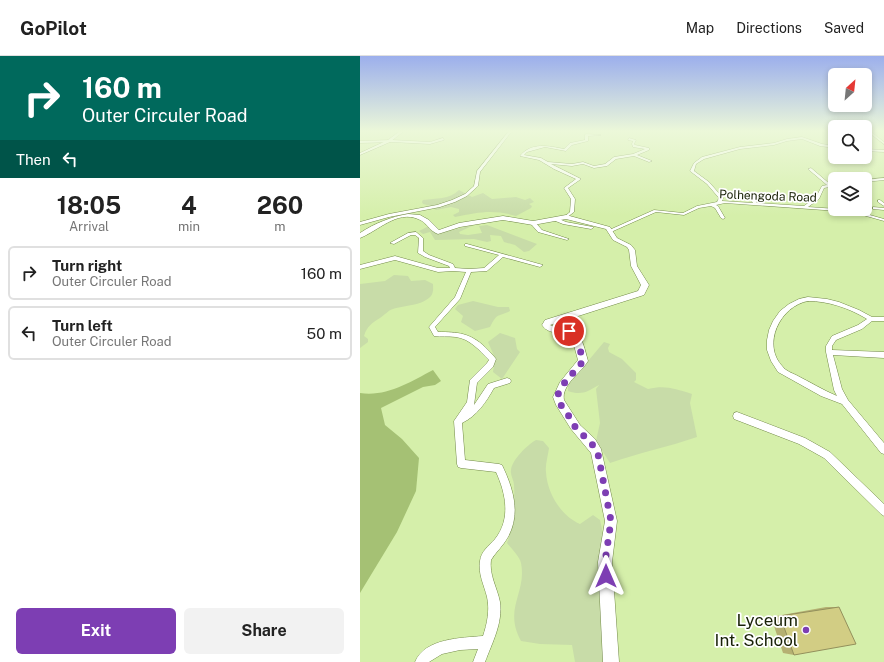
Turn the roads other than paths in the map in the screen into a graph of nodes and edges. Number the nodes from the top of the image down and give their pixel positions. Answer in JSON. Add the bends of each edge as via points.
{"nodes":[{"id":1,"x":488,"y":159,"type":"edge"},
{"id":2,"x":541,"y":159,"type":"edge"},
{"id":3,"x":613,"y":159,"type":"edge"},
{"id":4,"x":645,"y":159,"type":"edge"},
{"id":5,"x":702,"y":159,"type":"edge"},
{"id":6,"x":650,"y":161,"type":"dead end"},
{"id":7,"x":548,"y":163,"type":"junction"},
{"id":8,"x":810,"y":169,"type":"dead end"},
{"id":9,"x":884,"y":179,"type":"edge"},
{"id":10,"x":872,"y":180,"type":"edge"},
{"id":11,"x":828,"y":182,"type":"edge"},
{"id":12,"x":828,"y":186,"type":"edge"},
{"id":13,"x":748,"y":192,"type":"dead end"},
{"id":14,"x":879,"y":201,"type":"dead end"},
{"id":15,"x":719,"y":203,"type":"junction"},
{"id":16,"x":710,"y":204,"type":"junction"},
{"id":17,"x":756,"y":204,"type":"junction"},
{"id":18,"x":884,"y":205,"type":"edge"},
{"id":19,"x":800,"y":207,"type":"junction"},
{"id":20,"x":874,"y":208,"type":"dead end"},
{"id":21,"x":884,"y":209,"type":"edge"},
{"id":22,"x":566,"y":217,"type":"junction"},
{"id":23,"x":723,"y":218,"type":"dead end"},
{"id":24,"x":555,"y":219,"type":"junction"},
{"id":25,"x":884,"y":220,"type":"edge"},
{"id":26,"x":533,"y":223,"type":"junction"},
{"id":27,"x":360,"y":224,"type":"edge"},
{"id":28,"x":591,"y":228,"type":"dead end"},
{"id":29,"x":609,"y":230,"type":"junction"},
{"id":30,"x":360,"y":236,"type":"edge"},
{"id":31,"x":567,"y":239,"type":"dead end"},
{"id":32,"x":392,"y":243,"type":"dead end"},
{"id":33,"x":467,"y":245,"type":"dead end"},
{"id":34,"x":502,"y":255,"type":"junction"},
{"id":35,"x":540,"y":265,"type":"dead end"},
{"id":36,"x":360,"y":267,"type":"edge"},
{"id":37,"x":453,"y":269,"type":"junction"},
{"id":38,"x":470,"y":271,"type":"junction"},
{"id":39,"x":871,"y":319,"type":"junction"},
{"id":40,"x":884,"y":319,"type":"edge"},
{"id":41,"x":829,"y":352,"type":"junction"},
{"id":42,"x":884,"y":355,"type":"edge"},
{"id":43,"x":507,"y":381,"type":"dead end"},
{"id":44,"x":845,"y":402,"type":"junction"},
{"id":45,"x":737,"y":416,"type":"dead end"},
{"id":46,"x":458,"y":422,"type":"junction"},
{"id":47,"x":884,"y":450,"type":"edge"},
{"id":48,"x":884,"y":511,"type":"edge"},
{"id":49,"x":487,"y":642,"type":"junction"},
{"id":50,"x":421,"y":662,"type":"edge"},
{"id":51,"x":479,"y":662,"type":"edge"},
{"id":52,"x":611,"y":662,"type":"edge"}],
"edges":[{"from":1,"to":27,"type":"street","via":[[478,172],[476,186],[467,195],[440,205],[374,218]]},
{"from":2,"to":7,"type":"street"},
{"from":3,"to":7,"type":"street","via":[[604,166],[594,167],[583,163]]},
{"from":4,"to":6,"type":"street"},
{"from":5,"to":15,"type":"street","via":[[692,171],[708,183],[721,198]]},
{"from":7,"to":22,"type":"street","via":[[579,179],[566,188],[573,200],[572,212]]},
{"from":8,"to":11,"type":"street"},
{"from":9,"to":10,"type":"street"},
{"from":12,"to":19,"type":"street","via":[[823,187],[814,202]]},
{"from":13,"to":17,"type":"street"},
{"from":14,"to":18,"type":"street"},
{"from":15,"to":16,"type":"street","name":"Polhengoda Road"},
{"from":15,"to":17,"type":"street","name":"Polhengoda Road"},
{"from":16,"to":23,"type":"street","via":[[717,207]]},
{"from":16,"to":29,"type":"street","name":"Polhengoda Road","via":[[684,214],[655,211]]},
{"from":17,"to":19,"type":"street","name":"Polhengoda Road"},
{"from":19,"to":25,"type":"street","name":"Polhengoda Road","via":[[852,211]]},
{"from":20,"to":21,"type":"street"},
{"from":22,"to":24,"type":"street"},
{"from":22,"to":29,"type":"street","via":[[603,226]]},
{"from":24,"to":26,"type":"street"},
{"from":24,"to":28,"type":"street"},
{"from":26,"to":30,"type":"street","via":[[503,218],[459,225],[438,232],[423,218],[400,217],[372,226]]},
{"from":26,"to":31,"type":"street","via":[[544,233]]},
{"from":29,"to":52,"type":"street","via":[[615,239],[632,250],[634,266],[645,285],[644,289],[640,293],[568,317],[553,319],[546,324],[550,329],[569,331],[577,338],[583,361],[563,385],[558,399],[575,427],[595,446],[598,454],[611,521],[605,562]]},
{"from":32,"to":37,"type":"street","via":[[416,233],[421,238],[420,252],[451,265]]},
{"from":33,"to":34,"type":"street"},
{"from":34,"to":35,"type":"street"},
{"from":34,"to":38,"type":"street","via":[[485,270]]},
{"from":36,"to":37,"type":"street","via":[[396,258],[438,270]]},
{"from":37,"to":38,"type":"street"},
{"from":38,"to":46,"type":"street","via":[[458,298],[432,327],[436,334],[470,337],[493,358],[490,365],[473,382],[471,403]]},
{"from":39,"to":40,"type":"street"},
{"from":39,"to":41,"type":"street","via":[[860,327],[834,338],[829,346]]},
{"from":39,"to":44,"type":"street","via":[[852,309],[819,299],[801,300],[781,315],[769,335],[770,350],[780,370],[824,394]]},
{"from":41,"to":42,"type":"street"},
{"from":41,"to":44,"type":"street","via":[[838,390]]},
{"from":43,"to":46,"type":"street","via":[[491,386],[474,412]]},
{"from":44,"to":47,"type":"street"},
{"from":45,"to":48,"type":"street","via":[[802,441],[827,456]]},
{"from":46,"to":49,"type":"street","via":[[461,464],[499,468],[508,486],[511,501],[510,520],[503,538],[485,560],[484,571],[494,603],[493,624]]},
{"from":49,"to":50,"type":"street","via":[[446,646],[427,653]]},
{"from":49,"to":51,"type":"street"}]}
